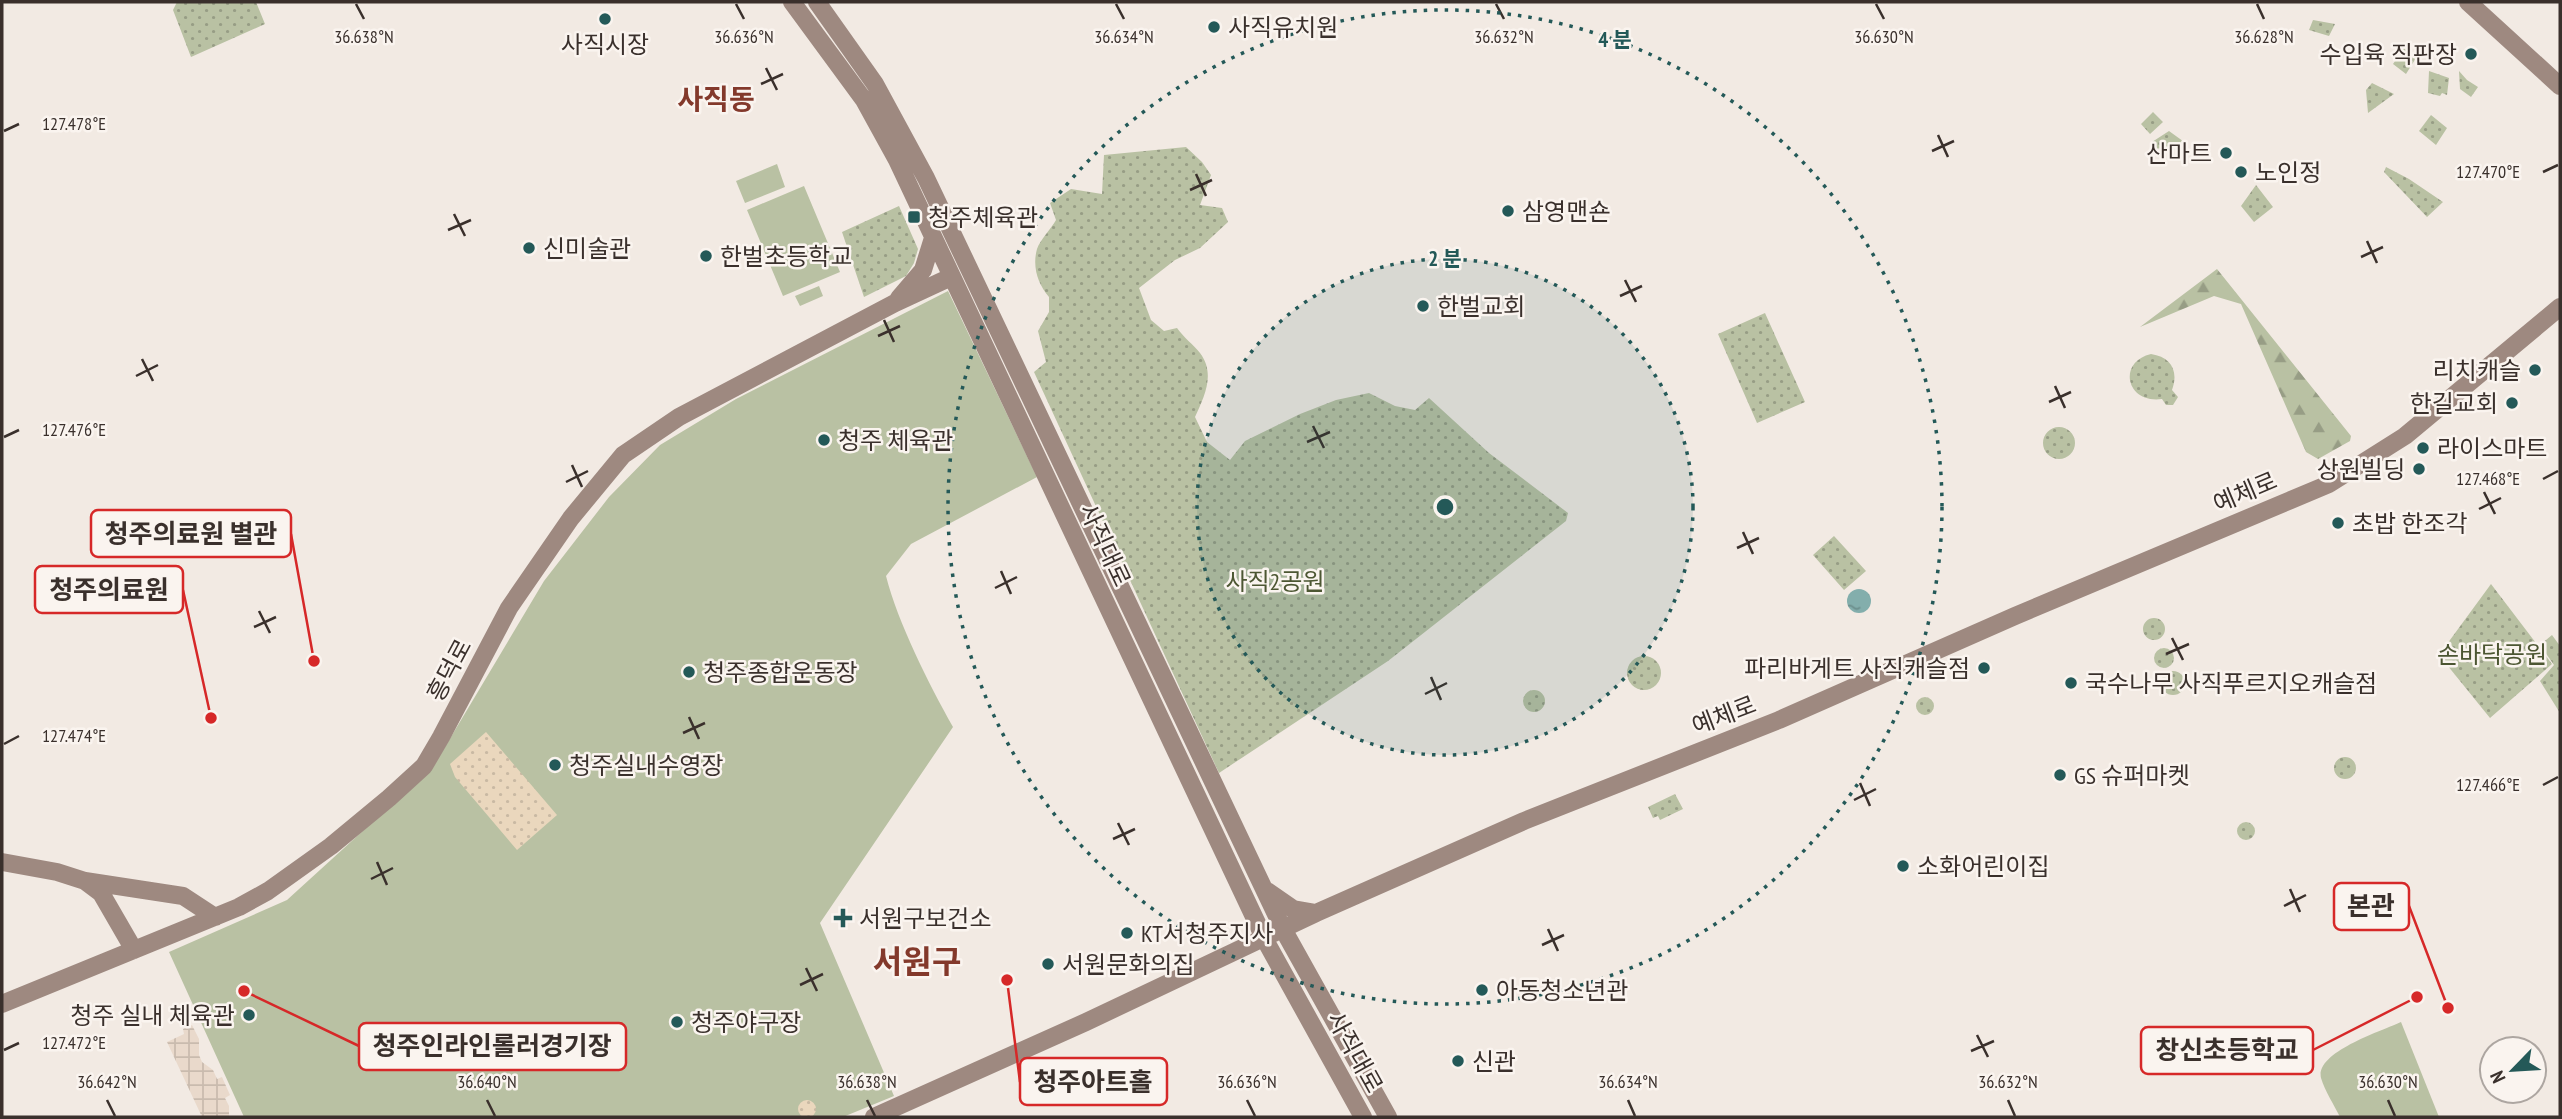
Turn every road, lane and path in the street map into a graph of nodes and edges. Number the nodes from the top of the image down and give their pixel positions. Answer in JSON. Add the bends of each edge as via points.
{"nodes":[{"id":1,"x":792,"y":2,"type":"edge"},
{"id":2,"x":817,"y":2,"type":"edge"},
{"id":3,"x":2468,"y":2,"type":"edge"},
{"id":4,"x":2560,"y":86,"type":"edge"},
{"id":5,"x":933,"y":238,"type":"junction"},
{"id":6,"x":951,"y":277,"type":"junction"},
{"id":7,"x":895,"y":303,"type":"junction"},
{"id":8,"x":2560,"y":307,"type":"edge"},
{"id":9,"x":2,"y":862,"type":"edge"},
{"id":10,"x":85,"y":881,"type":"junction"},
{"id":11,"x":1263,"y":887,"type":"junction"},
{"id":12,"x":1317,"y":913,"type":"junction"},
{"id":13,"x":215,"y":917,"type":"junction"},
{"id":14,"x":1283,"y":929,"type":"junction"},
{"id":15,"x":1264,"y":938,"type":"junction"},
{"id":16,"x":134,"y":950,"type":"junction"},
{"id":17,"x":2,"y":1004,"type":"edge"},
{"id":18,"x":874,"y":1117,"type":"edge"},
{"id":19,"x":1363,"y":1117,"type":"edge"},
{"id":20,"x":1388,"y":1117,"type":"edge"}],
"edges":[{"from":1,"to":5,"type":"street","name":"사직대로","via":[[864,100]]},
{"from":2,"to":11,"type":"street","name":"사직대로","via":[[875,84],[926,178]]},
{"from":3,"to":4,"type":"street"},
{"from":5,"to":6,"type":"street","name":"사직대로"},
{"from":5,"to":7,"type":"street","via":[[923,270]]},
{"from":6,"to":7,"type":"street","name":"흥덕로"},
{"from":6,"to":15,"type":"street","name":"사직대로"},
{"from":7,"to":13,"type":"street","name":"흥덕로","via":[[679,417],[623,455],[571,518],[509,608],[424,766],[268,891]]},
{"from":8,"to":12,"type":"street","name":"예체로","via":[[2405,436],[2329,484],[1779,720],[1543,813]]},
{"from":9,"to":10,"type":"street"},
{"from":10,"to":13,"type":"street","via":[[183,896]]},
{"from":10,"to":16,"type":"street","via":[[101,893]]},
{"from":11,"to":12,"type":"street","via":[[1293,909]]},
{"from":11,"to":14,"type":"street","name":"사직대로"},
{"from":12,"to":14,"type":"street","name":"예체로"},
{"from":13,"to":16,"type":"street","name":"흥덕로"},
{"from":14,"to":15,"type":"street","name":"예체로"},
{"from":14,"to":20,"type":"street","name":"사직대로"},
{"from":15,"to":18,"type":"street","name":"예체로"},
{"from":15,"to":19,"type":"street","name":"사직대로"},
{"from":16,"to":17,"type":"street","name":"흥덕로"}]}
